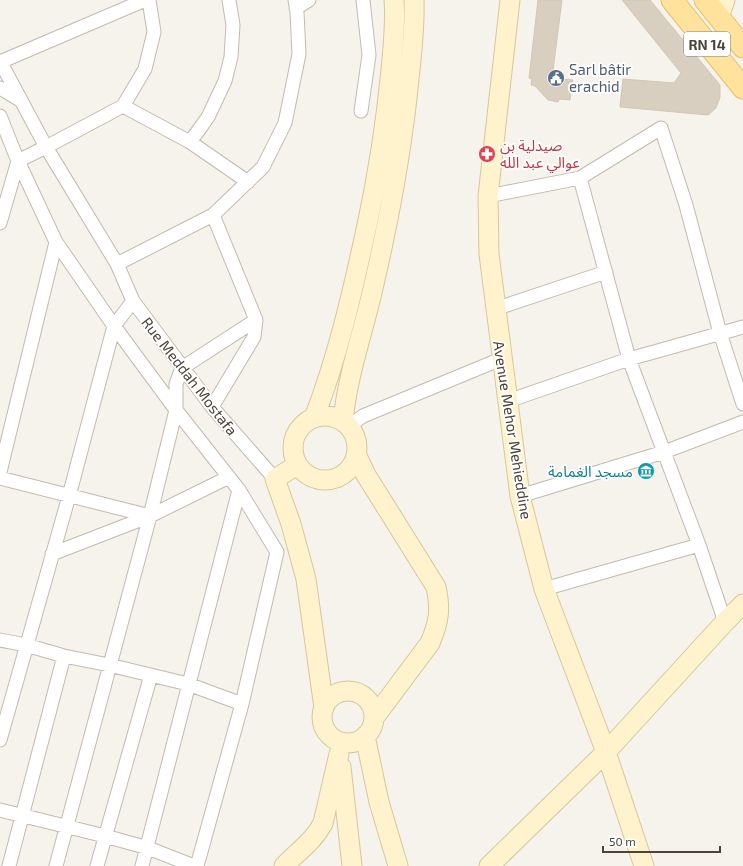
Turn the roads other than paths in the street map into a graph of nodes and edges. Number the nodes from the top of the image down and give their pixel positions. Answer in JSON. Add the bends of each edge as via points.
{"nodes":[{"id":1,"x":145,"y":0,"type":"edge"},
{"id":2,"x":149,"y":0,"type":"edge"},
{"id":3,"x":229,"y":0,"type":"edge"},
{"id":4,"x":309,"y":0,"type":"edge"},
{"id":5,"x":363,"y":0,"type":"edge"},
{"id":6,"x":394,"y":0,"type":"edge"},
{"id":7,"x":414,"y":0,"type":"edge"},
{"id":8,"x":510,"y":0,"type":"edge"},
{"id":9,"x":672,"y":0,"type":"edge"},
{"id":10,"x":705,"y":0,"type":"edge"},
{"id":11,"x":295,"y":4,"type":"edge"},
{"id":12,"x":722,"y":8,"type":"edge"},
{"id":13,"x":743,"y":47,"type":"edge"},
{"id":14,"x":0,"y":62,"type":"edge"},
{"id":15,"x":0,"y":88,"type":"edge"},
{"id":16,"x":743,"y":88,"type":"edge"},
{"id":17,"x":20,"y":100,"type":"junction"},
{"id":18,"x":123,"y":106,"type":"junction"},
{"id":19,"x":361,"y":111,"type":"dead end"},
{"id":20,"x":0,"y":116,"type":"edge"},
{"id":21,"x":190,"y":142,"type":"junction"},
{"id":22,"x":46,"y":147,"type":"junction"},
{"id":23,"x":18,"y":161,"type":"junction"},
{"id":24,"x":580,"y":178,"type":"junction"},
{"id":25,"x":248,"y":182,"type":"junction"},
{"id":26,"x":488,"y":196,"type":"junction"},
{"id":27,"x":213,"y":215,"type":"junction"},
{"id":28,"x":0,"y":223,"type":"edge"},
{"id":29,"x":56,"y":242,"type":"junction"},
{"id":30,"x":117,"y":264,"type":"junction"},
{"id":31,"x":606,"y":272,"type":"junction"},
{"id":32,"x":133,"y":301,"type":"junction"},
{"id":33,"x":495,"y":309,"type":"junction"},
{"id":34,"x":256,"y":320,"type":"junction"},
{"id":35,"x":114,"y":326,"type":"junction"},
{"id":36,"x":743,"y":327,"type":"edge"},
{"id":37,"x":720,"y":333,"type":"junction"},
{"id":38,"x":501,"y":359,"type":"junction"},
{"id":39,"x":630,"y":359,"type":"junction"},
{"id":40,"x":182,"y":368,"type":"junction"},
{"id":41,"x":508,"y":401,"type":"junction"},
{"id":42,"x":743,"y":404,"type":"edge"},
{"id":43,"x":212,"y":407,"type":"junction"},
{"id":44,"x":176,"y":410,"type":"junction"},
{"id":45,"x":314,"y":418,"type":"junction"},
{"id":46,"x":743,"y":422,"type":"edge"},
{"id":47,"x":346,"y":424,"type":"junction"},
{"id":48,"x":664,"y":452,"type":"junction"},
{"id":49,"x":357,"y":456,"type":"junction"},
{"id":50,"x":297,"y":465,"type":"junction"},
{"id":51,"x":0,"y":472,"type":"edge"},
{"id":52,"x":230,"y":477,"type":"junction"},
{"id":53,"x":0,"y":478,"type":"edge"},
{"id":54,"x":275,"y":478,"type":"junction"},
{"id":55,"x":239,"y":490,"type":"junction"},
{"id":56,"x":69,"y":496,"type":"junction"},
{"id":57,"x":520,"y":496,"type":"junction"},
{"id":58,"x":150,"y":516,"type":"junction"},
{"id":59,"x":698,"y":545,"type":"junction"},
{"id":60,"x":52,"y":554,"type":"junction"},
{"id":61,"x":544,"y":589,"type":"junction"},
{"id":62,"x":743,"y":604,"type":"edge"},
{"id":63,"x":725,"y":622,"type":"junction"},
{"id":64,"x":0,"y":640,"type":"edge"},
{"id":65,"x":26,"y":645,"type":"junction"},
{"id":66,"x":64,"y":656,"type":"junction"},
{"id":67,"x":109,"y":665,"type":"junction"},
{"id":68,"x":151,"y":675,"type":"junction"},
{"id":69,"x":188,"y":684,"type":"junction"},
{"id":70,"x":242,"y":704,"type":"junction"},
{"id":71,"x":324,"y":708,"type":"junction"},
{"id":72,"x":374,"y":718,"type":"junction"},
{"id":73,"x":366,"y":736,"type":"junction"},
{"id":74,"x":0,"y":740,"type":"edge"},
{"id":75,"x":338,"y":747,"type":"junction"},
{"id":76,"x":606,"y":752,"type":"junction"},
{"id":77,"x":0,"y":810,"type":"edge"},
{"id":78,"x":22,"y":815,"type":"junction"},
{"id":79,"x":66,"y":827,"type":"junction"},
{"id":80,"x":105,"y":836,"type":"junction"},
{"id":81,"x":148,"y":848,"type":"junction"},
{"id":82,"x":9,"y":866,"type":"edge"},
{"id":83,"x":56,"y":866,"type":"edge"},
{"id":84,"x":97,"y":866,"type":"edge"},
{"id":85,"x":142,"y":866,"type":"edge"},
{"id":86,"x":195,"y":866,"type":"edge"},
{"id":87,"x":284,"y":866,"type":"edge"},
{"id":88,"x":352,"y":866,"type":"edge"},
{"id":89,"x":398,"y":866,"type":"edge"},
{"id":90,"x":488,"y":866,"type":"edge"},
{"id":91,"x":644,"y":866,"type":"edge"}],
"edges":[{"from":1,"to":14,"type":"street"},
{"from":2,"to":18,"type":"street","via":[[154,32],[145,69]]},
{"from":3,"to":21,"type":"street","via":[[233,25],[231,57],[225,80],[208,117]]},
{"from":4,"to":11,"type":"street"},
{"from":5,"to":19,"type":"street","via":[[370,55]]},
{"from":6,"to":45,"type":"street","via":[[396,20],[388,105],[376,182],[353,291]]},
{"from":7,"to":47,"type":"street","via":[[415,20],[406,116],[395,185],[345,398]]},
{"from":8,"to":26,"type":"street","name":"Avenue Mehor Mehieddine"},
{"from":9,"to":16,"type":"main road","number":"RN 14"},
{"from":10,"to":12,"type":"main road","number":"RN 14"},
{"from":11,"to":25,"type":"street","via":[[299,54],[285,122],[263,167]]},
{"from":12,"to":13,"type":"main road","number":"RN 14"},
{"from":14,"to":17,"type":"street","name":"Rue Meddah Mostafa"},
{"from":15,"to":17,"type":"street"},
{"from":17,"to":22,"type":"street","name":"Rue Meddah Mostafa"},
{"from":18,"to":21,"type":"street"},
{"from":18,"to":22,"type":"street"},
{"from":20,"to":23,"type":"street"},
{"from":21,"to":25,"type":"street"},
{"from":22,"to":23,"type":"street"},
{"from":22,"to":30,"type":"street","name":"Rue Meddah Mostafa"},
{"from":23,"to":28,"type":"street"},
{"from":23,"to":29,"type":"street"},
{"from":24,"to":26,"type":"street"},
{"from":24,"to":31,"type":"street"},
{"from":24,"to":37,"type":"street","via":[[661,128],[686,205]]},
{"from":25,"to":27,"type":"street"},
{"from":26,"to":33,"type":"street","name":"Avenue Mehor Mehieddine","via":[[489,254]]},
{"from":27,"to":30,"type":"street"},
{"from":27,"to":34,"type":"street"},
{"from":29,"to":35,"type":"street"},
{"from":29,"to":51,"type":"street"},
{"from":30,"to":32,"type":"street","name":"Rue Meddah Mostafa"},
{"from":31,"to":33,"type":"street"},
{"from":31,"to":39,"type":"street"},
{"from":32,"to":35,"type":"street"},
{"from":32,"to":40,"type":"street","name":"Rue Meddah Mostafa"},
{"from":33,"to":38,"type":"street","name":"Avenue Mehor Mehieddine"},
{"from":34,"to":40,"type":"street"},
{"from":34,"to":43,"type":"street","via":[[254,336]]},
{"from":35,"to":44,"type":"street"},
{"from":35,"to":56,"type":"street"},
{"from":36,"to":37,"type":"street"},
{"from":37,"to":39,"type":"street"},
{"from":37,"to":42,"type":"street"},
{"from":38,"to":41,"type":"street","name":"Avenue Mehor Mehieddine"},
{"from":38,"to":47,"type":"street"},
{"from":39,"to":41,"type":"street"},
{"from":39,"to":48,"type":"street"},
{"from":40,"to":43,"type":"street","name":"Rue Meddah Mostafa"},
{"from":40,"to":44,"type":"street","via":[[176,384]]},
{"from":41,"to":57,"type":"street","name":"Avenue Mehor Mehieddine"},
{"from":43,"to":54,"type":"street","name":"Rue Meddah Mostafa"},
{"from":44,"to":52,"type":"street"},
{"from":44,"to":58,"type":"street"},
{"from":45,"to":47,"type":"street","via":[[329,416]]},
{"from":45,"to":50,"type":"street","via":[[302,426],[294,438],[293,452]]},
{"from":46,"to":48,"type":"street"},
{"from":47,"to":49,"type":"street","via":[[357,440]]},
{"from":48,"to":57,"type":"street"},
{"from":48,"to":59,"type":"street"},
{"from":49,"to":50,"type":"street","via":[[347,472],[330,480],[312,478]]},
{"from":49,"to":72,"type":"street","via":[[366,475],[436,587],[439,601],[436,630],[430,643]]},
{"from":50,"to":54,"type":"street"},
{"from":52,"to":55,"type":"street"},
{"from":52,"to":58,"type":"street"},
{"from":53,"to":56,"type":"street"},
{"from":54,"to":71,"type":"street","name":"Rue Meddah Mostafa","via":[[306,579]]},
{"from":55,"to":69,"type":"street"},
{"from":55,"to":70,"type":"street","via":[[277,552]]},
{"from":56,"to":58,"type":"street"},
{"from":56,"to":60,"type":"street"},
{"from":57,"to":61,"type":"street","name":"Avenue Mehor Mehieddine"},
{"from":58,"to":60,"type":"street"},
{"from":58,"to":67,"type":"street"},
{"from":59,"to":61,"type":"street"},
{"from":59,"to":63,"type":"street"},
{"from":60,"to":65,"type":"street"},
{"from":61,"to":76,"type":"street","name":"Avenue Mehor Mehieddine"},
{"from":62,"to":63,"type":"street"},
{"from":63,"to":76,"type":"street"},
{"from":64,"to":65,"type":"street"},
{"from":65,"to":66,"type":"street"},
{"from":65,"to":74,"type":"street"},
{"from":66,"to":67,"type":"street"},
{"from":66,"to":78,"type":"street"},
{"from":67,"to":68,"type":"street"},
{"from":67,"to":79,"type":"street"},
{"from":68,"to":69,"type":"street"},
{"from":68,"to":80,"type":"street"},
{"from":69,"to":70,"type":"street"},
{"from":69,"to":81,"type":"street"},
{"from":70,"to":86,"type":"street"},
{"from":71,"to":72,"type":"street","via":[[334,695],[341,692],[357,692],[370,702]]},
{"from":71,"to":75,"type":"street","via":[[323,723]]},
{"from":72,"to":73,"type":"street"},
{"from":73,"to":75,"type":"street"},
{"from":73,"to":89,"type":"street","via":[[379,802]]},
{"from":75,"to":87,"type":"street","via":[[321,827],[314,838]]},
{"from":75,"to":88,"type":"street"},
{"from":76,"to":90,"type":"street"},
{"from":76,"to":91,"type":"street","name":"Avenue Mehor Mehieddine"},
{"from":77,"to":78,"type":"street"},
{"from":78,"to":79,"type":"street"},
{"from":78,"to":82,"type":"street"},
{"from":79,"to":80,"type":"street"},
{"from":79,"to":83,"type":"street"},
{"from":80,"to":81,"type":"street"},
{"from":80,"to":84,"type":"street"},
{"from":81,"to":85,"type":"street"},
{"from":81,"to":86,"type":"street"}]}
